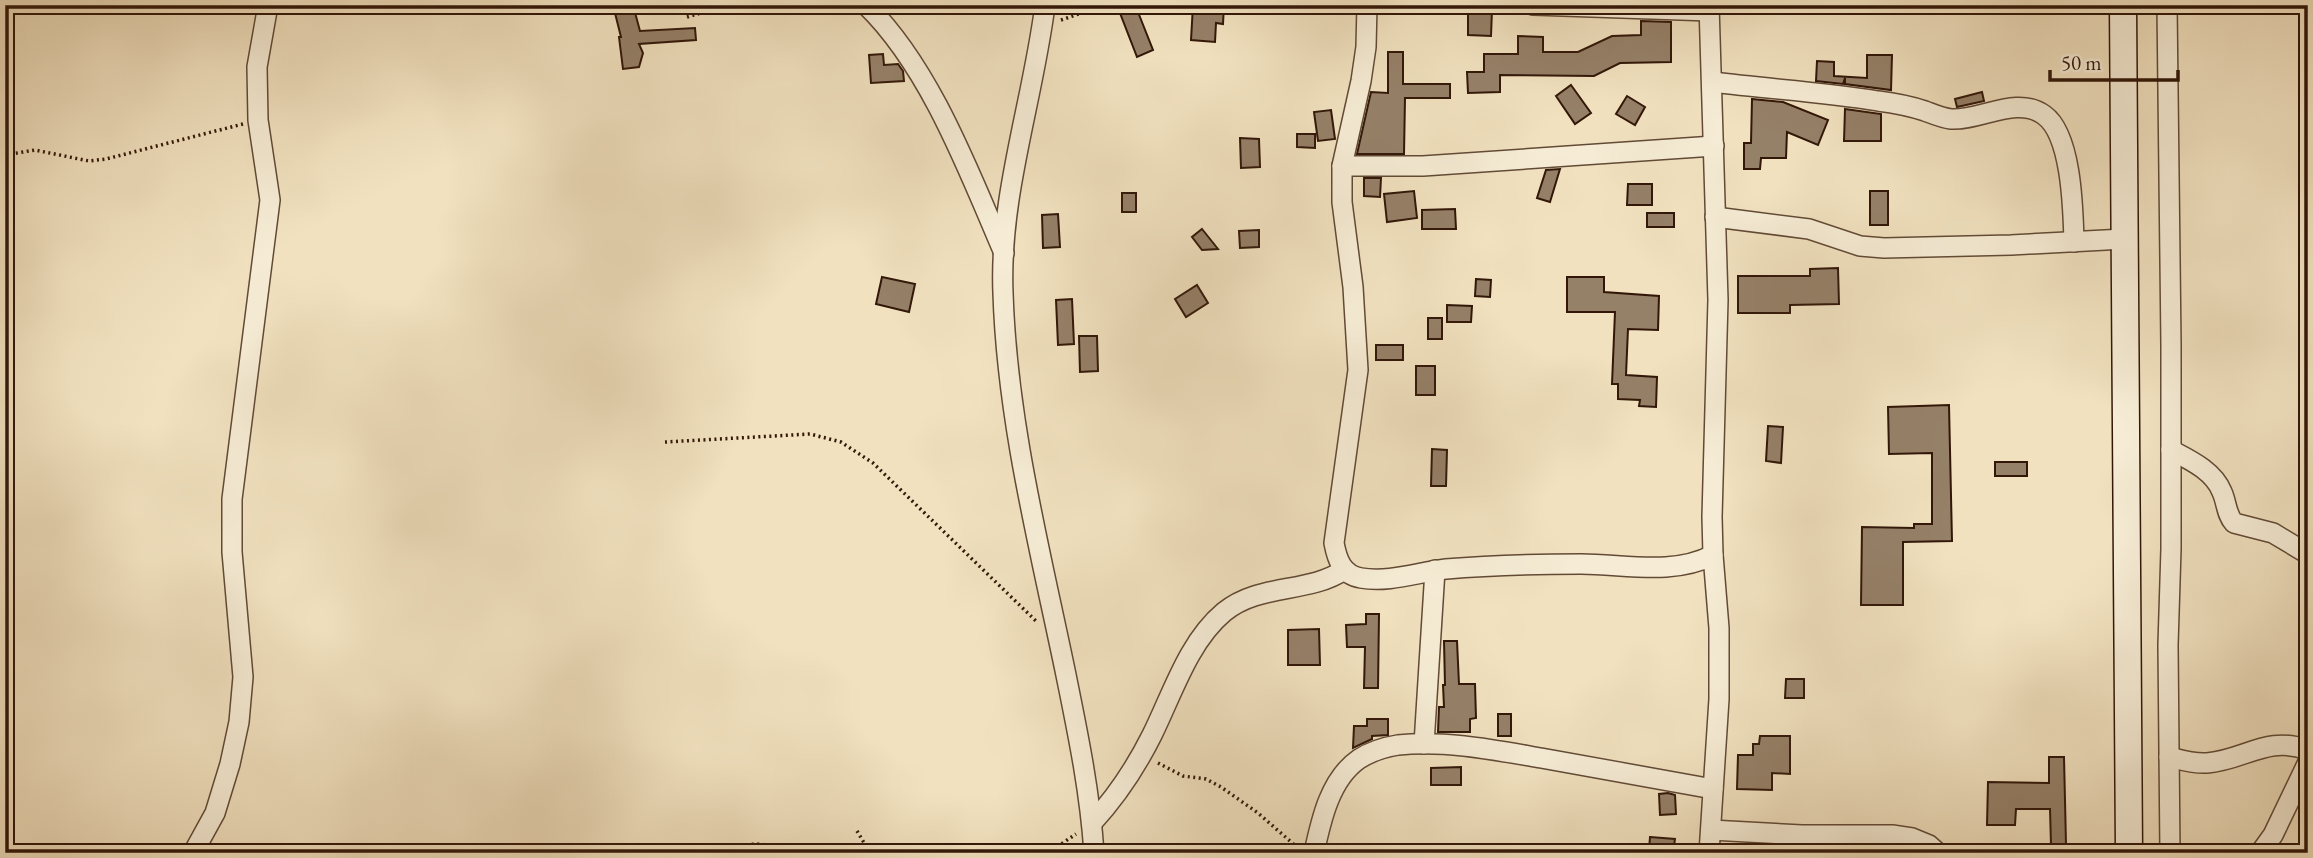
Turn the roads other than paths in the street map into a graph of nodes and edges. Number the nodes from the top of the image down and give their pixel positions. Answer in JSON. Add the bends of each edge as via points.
{"nodes":[{"id":1,"x":268,"y":5,"type":"edge"},
{"id":2,"x":866,"y":5,"type":"edge"},
{"id":3,"x":1045,"y":5,"type":"edge"},
{"id":4,"x":1367,"y":5,"type":"edge"},
{"id":5,"x":1533,"y":5,"type":"edge"},
{"id":6,"x":2123,"y":5,"type":"edge"},
{"id":7,"x":2167,"y":5,"type":"edge"},
{"id":8,"x":1709,"y":8,"type":"edge"},
{"id":9,"x":1713,"y":82,"type":"junction"},
{"id":10,"x":1714,"y":146,"type":"junction"},
{"id":11,"x":1342,"y":166,"type":"junction"},
{"id":12,"x":1715,"y":218,"type":"junction"},
{"id":13,"x":2124,"y":239,"type":"junction"},
{"id":14,"x":2074,"y":242,"type":"junction"},
{"id":15,"x":1004,"y":254,"type":"junction"},
{"id":16,"x":2171,"y":450,"type":"junction"},
{"id":17,"x":2308,"y":554,"type":"edge"},
{"id":18,"x":1713,"y":555,"type":"junction"},
{"id":19,"x":1344,"y":570,"type":"junction"},
{"id":20,"x":1435,"y":570,"type":"junction"},
{"id":21,"x":1424,"y":744,"type":"junction"},
{"id":22,"x":2308,"y":750,"type":"edge"},
{"id":23,"x":2169,"y":757,"type":"junction"},
{"id":24,"x":2308,"y":762,"type":"edge"},
{"id":25,"x":1713,"y":789,"type":"junction"},
{"id":26,"x":1092,"y":823,"type":"junction"},
{"id":27,"x":1711,"y":830,"type":"junction"},
{"id":28,"x":193,"y":853,"type":"edge"},
{"id":29,"x":1094,"y":853,"type":"edge"},
{"id":30,"x":1314,"y":853,"type":"edge"},
{"id":31,"x":1709,"y":853,"type":"edge"},
{"id":32,"x":1938,"y":853,"type":"edge"},
{"id":33,"x":2129,"y":853,"type":"edge"},
{"id":34,"x":2170,"y":853,"type":"edge"},
{"id":35,"x":2260,"y":853,"type":"edge"}],
"edges":[{"from":1,"to":28,"type":"street","via":[[257,67],[258,120],[270,200],[232,499],[243,677],[240,711],[215,813]]},
{"from":2,"to":15,"type":"street","via":[[907,55],[932,96]]},
{"from":3,"to":15,"type":"street"},
{"from":4,"to":11,"type":"street","via":[[1361,81]]},
{"from":5,"to":8,"type":"street"},
{"from":6,"to":13,"type":"street"},
{"from":7,"to":16,"type":"street"},
{"from":8,"to":9,"type":"street"},
{"from":9,"to":10,"type":"street"},
{"from":9,"to":14,"type":"street","via":[[1876,100],[1947,118],[1968,119],[2024,108],[2043,114],[2054,125],[2065,154]]},
{"from":10,"to":11,"type":"street","via":[[1423,166]]},
{"from":10,"to":12,"type":"street"},
{"from":11,"to":19,"type":"street","via":[[1358,370],[1334,543]]},
{"from":12,"to":14,"type":"street","via":[[1809,229],[1860,246],[1884,248]]},
{"from":12,"to":18,"type":"street"},
{"from":13,"to":14,"type":"street"},
{"from":13,"to":33,"type":"street"},
{"from":15,"to":26,"type":"street","via":[[1005,333],[1019,438]]},
{"from":16,"to":17,"type":"street","via":[[2209,473],[2220,486],[2234,523],[2273,533]]},
{"from":16,"to":23,"type":"street"},
{"from":18,"to":20,"type":"street","via":[[1671,567],[1583,564]]},
{"from":18,"to":25,"type":"street","via":[[1719,628]]},
{"from":19,"to":20,"type":"street","via":[[1361,578],[1385,578]]},
{"from":19,"to":26,"type":"street","via":[[1325,579],[1261,593],[1224,612],[1184,668],[1143,753]]},
{"from":20,"to":21,"type":"street"},
{"from":21,"to":25,"type":"street","via":[[1495,750]]},
{"from":21,"to":30,"type":"street","via":[[1377,750],[1348,768],[1336,785]]},
{"from":22,"to":23,"type":"street","via":[[2282,744],[2208,763]]},
{"from":23,"to":34,"type":"street"},
{"from":24,"to":35,"type":"street"},
{"from":25,"to":27,"type":"street"},
{"from":26,"to":29,"type":"street"},
{"from":27,"to":31,"type":"street"},
{"from":27,"to":32,"type":"street","via":[[1892,835],[1912,838]]}]}
